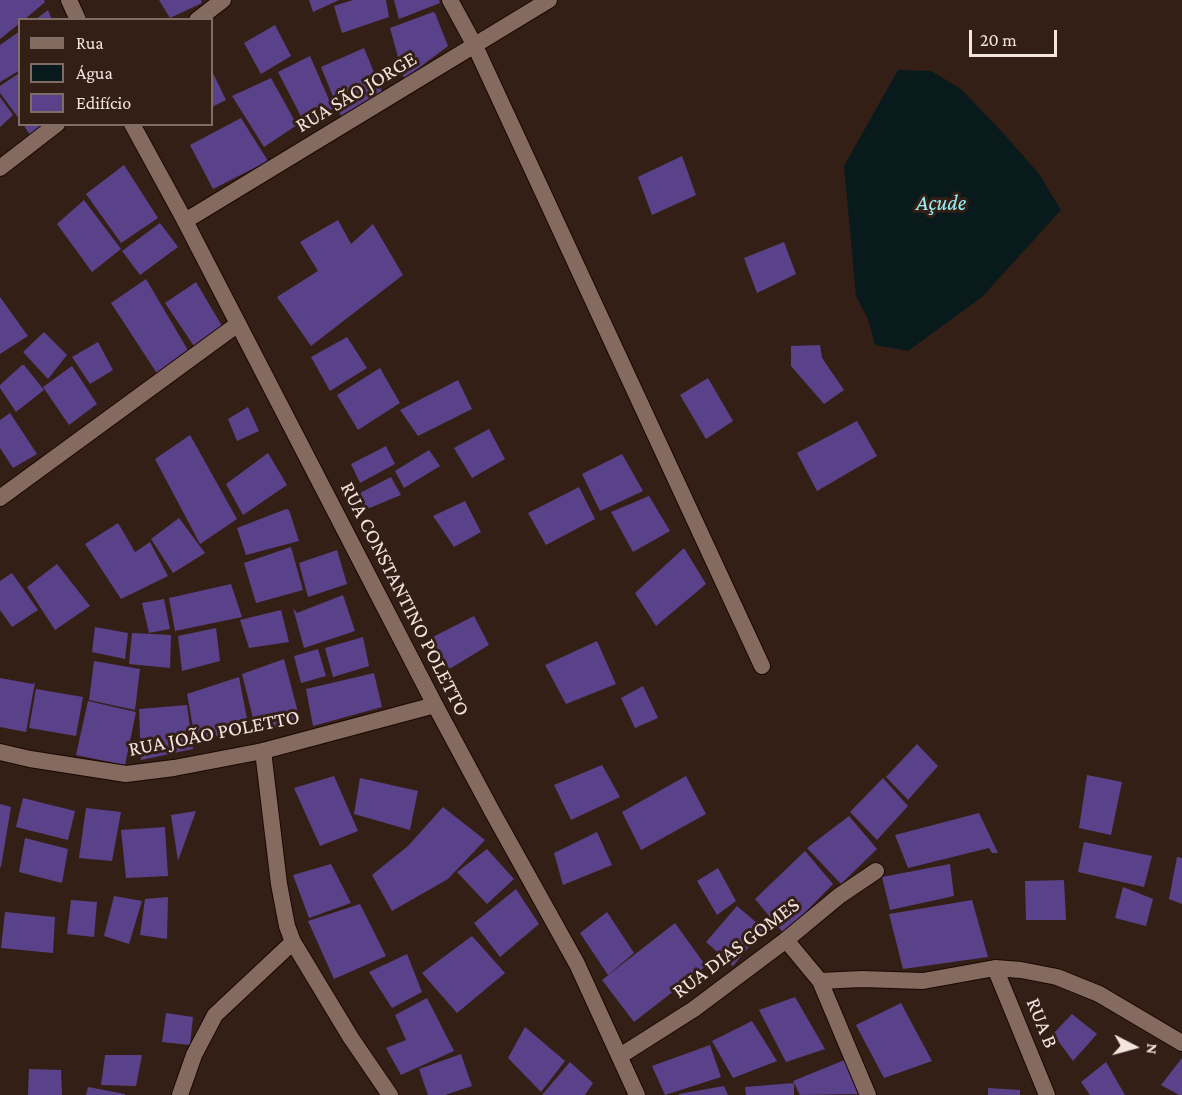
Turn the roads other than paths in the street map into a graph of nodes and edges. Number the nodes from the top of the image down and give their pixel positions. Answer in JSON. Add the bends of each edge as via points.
{"nodes":[{"id":1,"x":69,"y":0,"type":"edge"},
{"id":2,"x":223,"y":0,"type":"edge"},
{"id":3,"x":450,"y":0,"type":"edge"},
{"id":4,"x":549,"y":0,"type":"edge"},
{"id":5,"x":77,"y":18,"type":"edge"},
{"id":6,"x":200,"y":18,"type":"edge"},
{"id":7,"x":475,"y":46,"type":"junction"},
{"id":8,"x":54,"y":126,"type":"edge"},
{"id":9,"x":133,"y":126,"type":"edge"},
{"id":10,"x":0,"y":168,"type":"edge"},
{"id":11,"x":185,"y":221,"type":"junction"},
{"id":12,"x":238,"y":324,"type":"junction"},
{"id":13,"x":0,"y":498,"type":"edge"},
{"id":14,"x":762,"y":666,"type":"dead end"},
{"id":15,"x":435,"y":705,"type":"junction"},
{"id":16,"x":263,"y":751,"type":"junction"},
{"id":17,"x":0,"y":752,"type":"edge"},
{"id":18,"x":876,"y":871,"type":"dead end"},
{"id":19,"x":786,"y":940,"type":"junction"},
{"id":20,"x":293,"y":942,"type":"junction"},
{"id":21,"x":995,"y":968,"type":"junction"},
{"id":22,"x":820,"y":981,"type":"junction"},
{"id":23,"x":1182,"y":1043,"type":"edge"},
{"id":24,"x":620,"y":1056,"type":"junction"},
{"id":25,"x":180,"y":1095,"type":"edge"},
{"id":26,"x":390,"y":1095,"type":"edge"},
{"id":27,"x":636,"y":1095,"type":"edge"},
{"id":28,"x":868,"y":1095,"type":"edge"},
{"id":29,"x":1047,"y":1095,"type":"edge"}],
"edges":[{"from":1,"to":5,"type":"street"},
{"from":2,"to":6,"type":"street"},
{"from":3,"to":7,"type":"street"},
{"from":4,"to":7,"type":"street","name":"RUA SÃO JORGE"},
{"from":7,"to":11,"type":"street","name":"RUA SÃO JORGE"},
{"from":7,"to":14,"type":"street"},
{"from":8,"to":10,"type":"street"},
{"from":9,"to":11,"type":"street","name":"RUA CONSTANTINO POLETTO"},
{"from":11,"to":12,"type":"street","name":"RUA CONSTANTINO POLETTO"},
{"from":12,"to":13,"type":"street"},
{"from":12,"to":15,"type":"street","name":"RUA CONSTANTINO POLETTO"},
{"from":15,"to":16,"type":"street","name":"RUA JOÃO POLETTO"},
{"from":15,"to":24,"type":"street","name":"RUA CONSTANTINO POLETTO","via":[[577,964]]},
{"from":16,"to":17,"type":"street","name":"RUA JOÃO POLETTO","via":[[126,774]]},
{"from":16,"to":20,"type":"street","via":[[279,884]]},
{"from":18,"to":19,"type":"street","name":"RUA DIAS GOMES"},
{"from":19,"to":22,"type":"street"},
{"from":19,"to":24,"type":"street","name":"RUA DIAS GOMES","via":[[694,1009]]},
{"from":20,"to":25,"type":"street","via":[[215,1016],[194,1055]]},
{"from":20,"to":26,"type":"street"},
{"from":21,"to":22,"type":"street","via":[[923,981]]},
{"from":21,"to":23,"type":"street","via":[[1057,977],[1100,994]]},
{"from":21,"to":29,"type":"street","name":"RUA B"},
{"from":22,"to":28,"type":"street"},
{"from":24,"to":27,"type":"street","name":"RUA CONSTANTINO POLETTO"}]}
